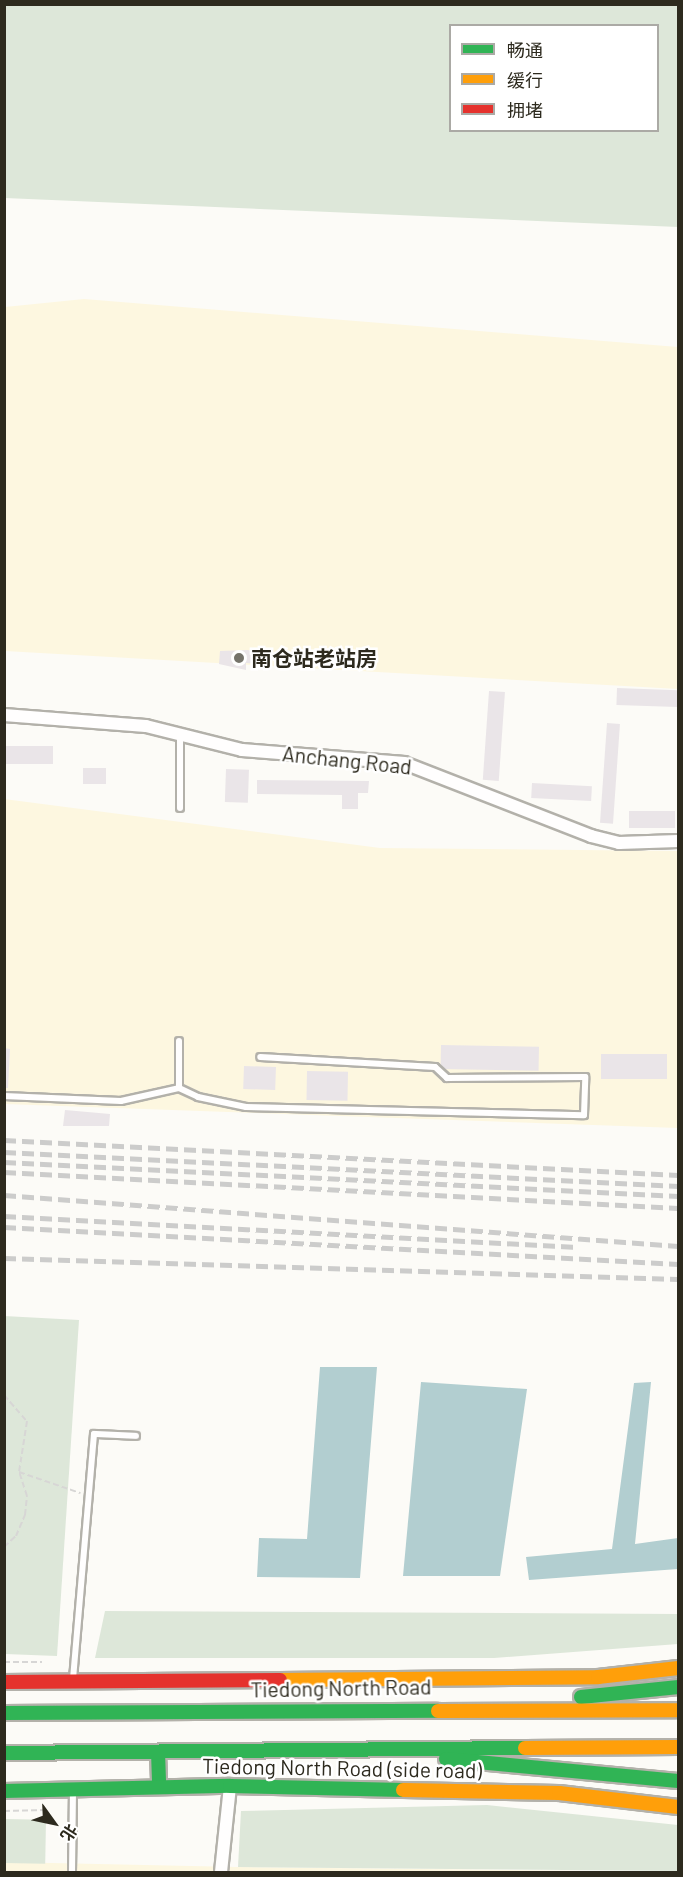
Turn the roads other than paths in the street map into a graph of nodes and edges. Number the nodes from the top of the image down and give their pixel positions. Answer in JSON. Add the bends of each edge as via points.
{"nodes":[{"id":1,"x":4,"y":715,"type":"edge"},
{"id":2,"x":180,"y":735,"type":"junction"},
{"id":3,"x":180,"y":808,"type":"dead end"},
{"id":4,"x":678,"y":840,"type":"edge"},
{"id":5,"x":179,"y":1041,"type":"dead end"},
{"id":6,"x":260,"y":1057,"type":"dead end"},
{"id":7,"x":179,"y":1088,"type":"junction"},
{"id":8,"x":4,"y":1096,"type":"edge"},
{"id":9,"x":136,"y":1436,"type":"dead end"},
{"id":10,"x":678,"y":1668,"type":"edge"},
{"id":11,"x":73,"y":1681,"type":"junction"},
{"id":12,"x":4,"y":1682,"type":"edge"},
{"id":13,"x":678,"y":1687,"type":"edge"},
{"id":14,"x":489,"y":1708,"type":"junction"},
{"id":15,"x":678,"y":1710,"type":"edge"},
{"id":16,"x":4,"y":1713,"type":"edge"},
{"id":17,"x":678,"y":1747,"type":"edge"},
{"id":18,"x":405,"y":1750,"type":"junction"},
{"id":19,"x":158,"y":1752,"type":"junction"},
{"id":20,"x":4,"y":1753,"type":"edge"},
{"id":21,"x":678,"y":1781,"type":"edge"},
{"id":22,"x":159,"y":1786,"type":"junction"},
{"id":23,"x":230,"y":1786,"type":"junction"},
{"id":24,"x":73,"y":1789,"type":"junction"},
{"id":25,"x":4,"y":1791,"type":"edge"},
{"id":26,"x":678,"y":1807,"type":"edge"},
{"id":27,"x":72,"y":1872,"type":"edge"},
{"id":28,"x":221,"y":1872,"type":"edge"}],
"edges":[{"from":1,"to":2,"type":"street","name":"Anchang Road","via":[[146,726]]},
{"from":2,"to":3,"type":"lane"},
{"from":2,"to":4,"type":"street","name":"Anchang Road","via":[[242,750],[404,763],[591,836],[619,843]]},
{"from":5,"to":7,"type":"lane"},
{"from":6,"to":7,"type":"lane","via":[[435,1067],[447,1078],[585,1077],[584,1115],[246,1107],[198,1097]]},
{"from":7,"to":8,"type":"lane","via":[[121,1101]]},
{"from":9,"to":11,"type":"lane","via":[[94,1434]]},
{"from":10,"to":11,"type":"main road","via":[[598,1677]]},
{"from":11,"to":12,"type":"main road"},
{"from":13,"to":14,"type":"main road"},
{"from":14,"to":15,"type":"main road","name":"Tiedong North Road"},
{"from":14,"to":16,"type":"main road","name":"Tiedong North Road"},
{"from":17,"to":18,"type":"main road"},
{"from":18,"to":19,"type":"main road"},
{"from":18,"to":21,"type":"main road","via":[[475,1765]]},
{"from":19,"to":20,"type":"main road"},
{"from":19,"to":22,"type":"main road"},
{"from":22,"to":23,"type":"main road","name":"Tiedong North Road (side road)"},
{"from":22,"to":24,"type":"main road","name":"Tiedong North Road (side road)"},
{"from":23,"to":26,"type":"main road","name":"Tiedong North Road (side road)","via":[[559,1794]]},
{"from":23,"to":28,"type":"street"},
{"from":24,"to":25,"type":"main road","name":"Tiedong North Road (side road)"},
{"from":24,"to":27,"type":"lane"}]}
